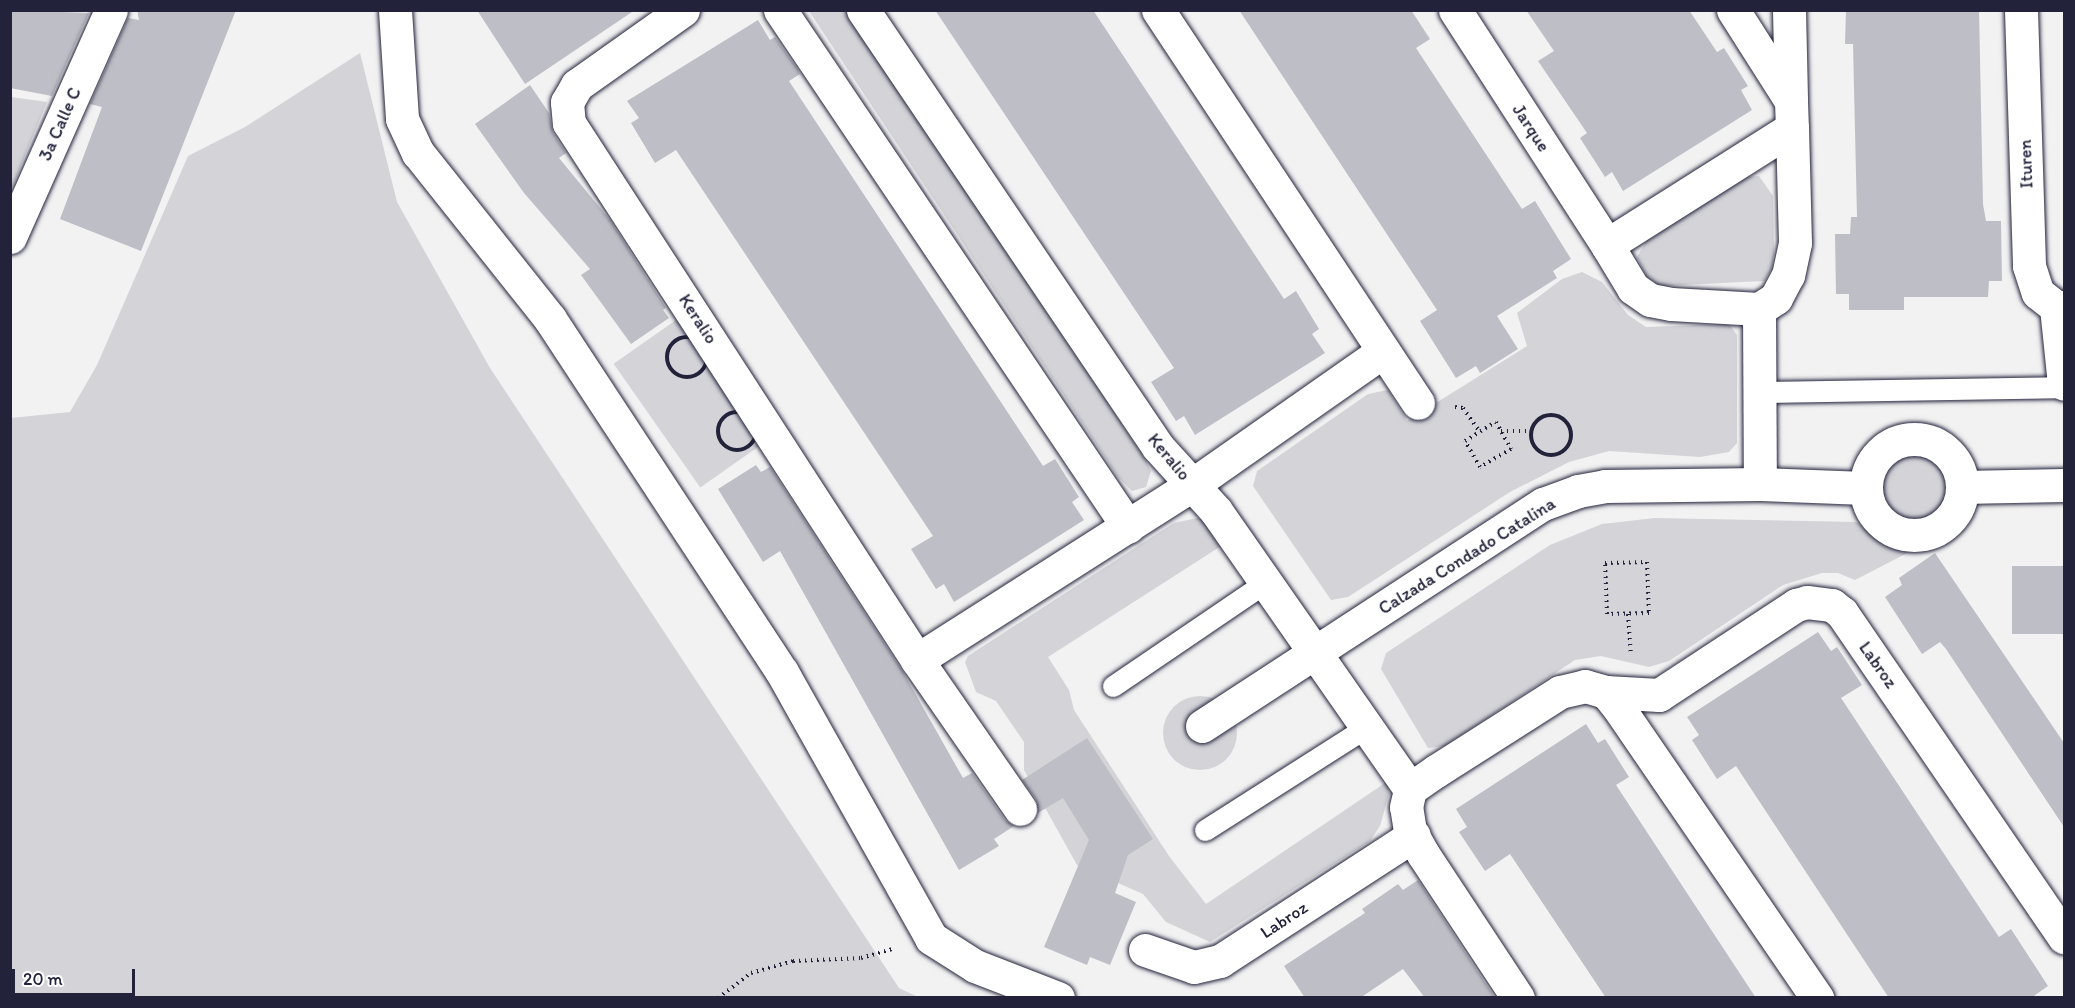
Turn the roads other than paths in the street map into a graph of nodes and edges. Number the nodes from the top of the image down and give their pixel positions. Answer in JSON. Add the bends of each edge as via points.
{"nodes":[{"id":1,"x":111,"y":10,"type":"edge"},
{"id":2,"x":395,"y":10,"type":"edge"},
{"id":3,"x":683,"y":10,"type":"edge"},
{"id":4,"x":780,"y":10,"type":"edge"},
{"id":5,"x":863,"y":10,"type":"edge"},
{"id":6,"x":1158,"y":10,"type":"edge"},
{"id":7,"x":1455,"y":10,"type":"edge"},
{"id":8,"x":1733,"y":10,"type":"edge"},
{"id":9,"x":1789,"y":10,"type":"edge"},
{"id":10,"x":2021,"y":10,"type":"edge"},
{"id":11,"x":1792,"y":114,"type":"junction"},
{"id":12,"x":14,"y":222,"type":"edge"},
{"id":13,"x":1607,"y":245,"type":"junction"},
{"id":14,"x":2060,"y":307,"type":"edge"},
{"id":15,"x":1759,"y":309,"type":"junction"},
{"id":16,"x":1382,"y":352,"type":"junction"},
{"id":17,"x":2064,"y":386,"type":"edge"},
{"id":18,"x":1760,"y":392,"type":"junction"},
{"id":19,"x":1418,"y":402,"type":"dead end"},
{"id":20,"x":1760,"y":484,"type":"junction"},
{"id":21,"x":1192,"y":485,"type":"junction"},
{"id":22,"x":2064,"y":485,"type":"edge"},
{"id":23,"x":1962,"y":487,"type":"junction"},
{"id":24,"x":1865,"y":488,"type":"junction"},
{"id":25,"x":1128,"y":527,"type":"junction"},
{"id":26,"x":1266,"y":582,"type":"junction"},
{"id":27,"x":1316,"y":652,"type":"junction"},
{"id":28,"x":917,"y":660,"type":"junction"},
{"id":29,"x":1113,"y":686,"type":"dead end"},
{"id":30,"x":1606,"y":692,"type":"junction"},
{"id":31,"x":1202,"y":726,"type":"dead end"},
{"id":32,"x":1368,"y":726,"type":"junction"},
{"id":33,"x":1410,"y":789,"type":"junction"},
{"id":34,"x":1020,"y":809,"type":"dead end"},
{"id":35,"x":1205,"y":831,"type":"dead end"},
{"id":36,"x":1414,"y":835,"type":"junction"},
{"id":37,"x":2064,"y":937,"type":"edge"},
{"id":38,"x":1145,"y":950,"type":"dead end"},
{"id":39,"x":1058,"y":998,"type":"edge"},
{"id":40,"x":1518,"y":998,"type":"edge"},
{"id":41,"x":1817,"y":998,"type":"edge"}],
"edges":[{"from":1,"to":12,"type":"street","name":"3a Calle C"},
{"from":2,"to":39,"type":"street","via":[[402,119],[418,153],[550,319],[776,662],[931,938],[975,966]]},
{"from":3,"to":28,"type":"street","name":"Keralio","via":[[577,85],[567,102],[569,123]]},
{"from":4,"to":25,"type":"street"},
{"from":5,"to":21,"type":"street","name":"Keralio","via":[[1158,447]]},
{"from":6,"to":16,"type":"street"},
{"from":7,"to":13,"type":"street","name":"Jarque"},
{"from":8,"to":11,"type":"street"},
{"from":9,"to":11,"type":"street"},
{"from":10,"to":14,"type":"street","name":"Ituren","via":[[2029,266],[2038,293]]},
{"from":11,"to":13,"type":"street"},
{"from":11,"to":15,"type":"street","via":[[1793,251],[1783,287]]},
{"from":13,"to":15,"type":"street","name":"Jarque","via":[[1633,288],[1650,300]]},
{"from":14,"to":17,"type":"street","name":"Ituren"},
{"from":15,"to":18,"type":"street"},
{"from":16,"to":19,"type":"street"},
{"from":16,"to":21,"type":"street","name":"Keralio"},
{"from":17,"to":18,"type":"lane"},
{"from":18,"to":20,"type":"street"},
{"from":20,"to":24,"type":"street","name":"Calzada Condado Catalina"},
{"from":20,"to":27,"type":"street","name":"Calzada Condado Catalina","via":[[1605,486],[1578,491],[1544,504]]},
{"from":21,"to":25,"type":"street","name":"Keralio"},
{"from":21,"to":26,"type":"street","name":"Keralio","via":[[1216,511]]},
{"from":22,"to":23,"type":"street"},
{"from":23,"to":24,"type":"street","via":[[1960,502],[1942,526],[1914,536],[1899,534],[1875,516]]},
{"from":23,"to":24,"type":"street","via":[[1953,458],[1935,444],[1913,438],[1885,448],[1874,459]]},
{"from":25,"to":28,"type":"street","name":"Keralio"},
{"from":26,"to":27,"type":"street","name":"Keralio"},
{"from":26,"to":29,"type":"lane"},
{"from":27,"to":31,"type":"street","name":"Calzada Condado Catalina"},
{"from":27,"to":32,"type":"street"},
{"from":28,"to":34,"type":"street","name":"Keralio"},
{"from":30,"to":33,"type":"street","name":"Labroz","via":[[1585,686],[1560,692]]},
{"from":30,"to":37,"type":"street","name":"Labroz","via":[[1659,694],[1796,605],[1832,605],[1842,613]]},
{"from":30,"to":41,"type":"street"},
{"from":32,"to":33,"type":"street"},
{"from":32,"to":35,"type":"lane"},
{"from":33,"to":36,"type":"street","via":[[1407,822]]},
{"from":36,"to":38,"type":"street","name":"Labroz","via":[[1220,961],[1194,967]]},
{"from":36,"to":40,"type":"street"}]}
